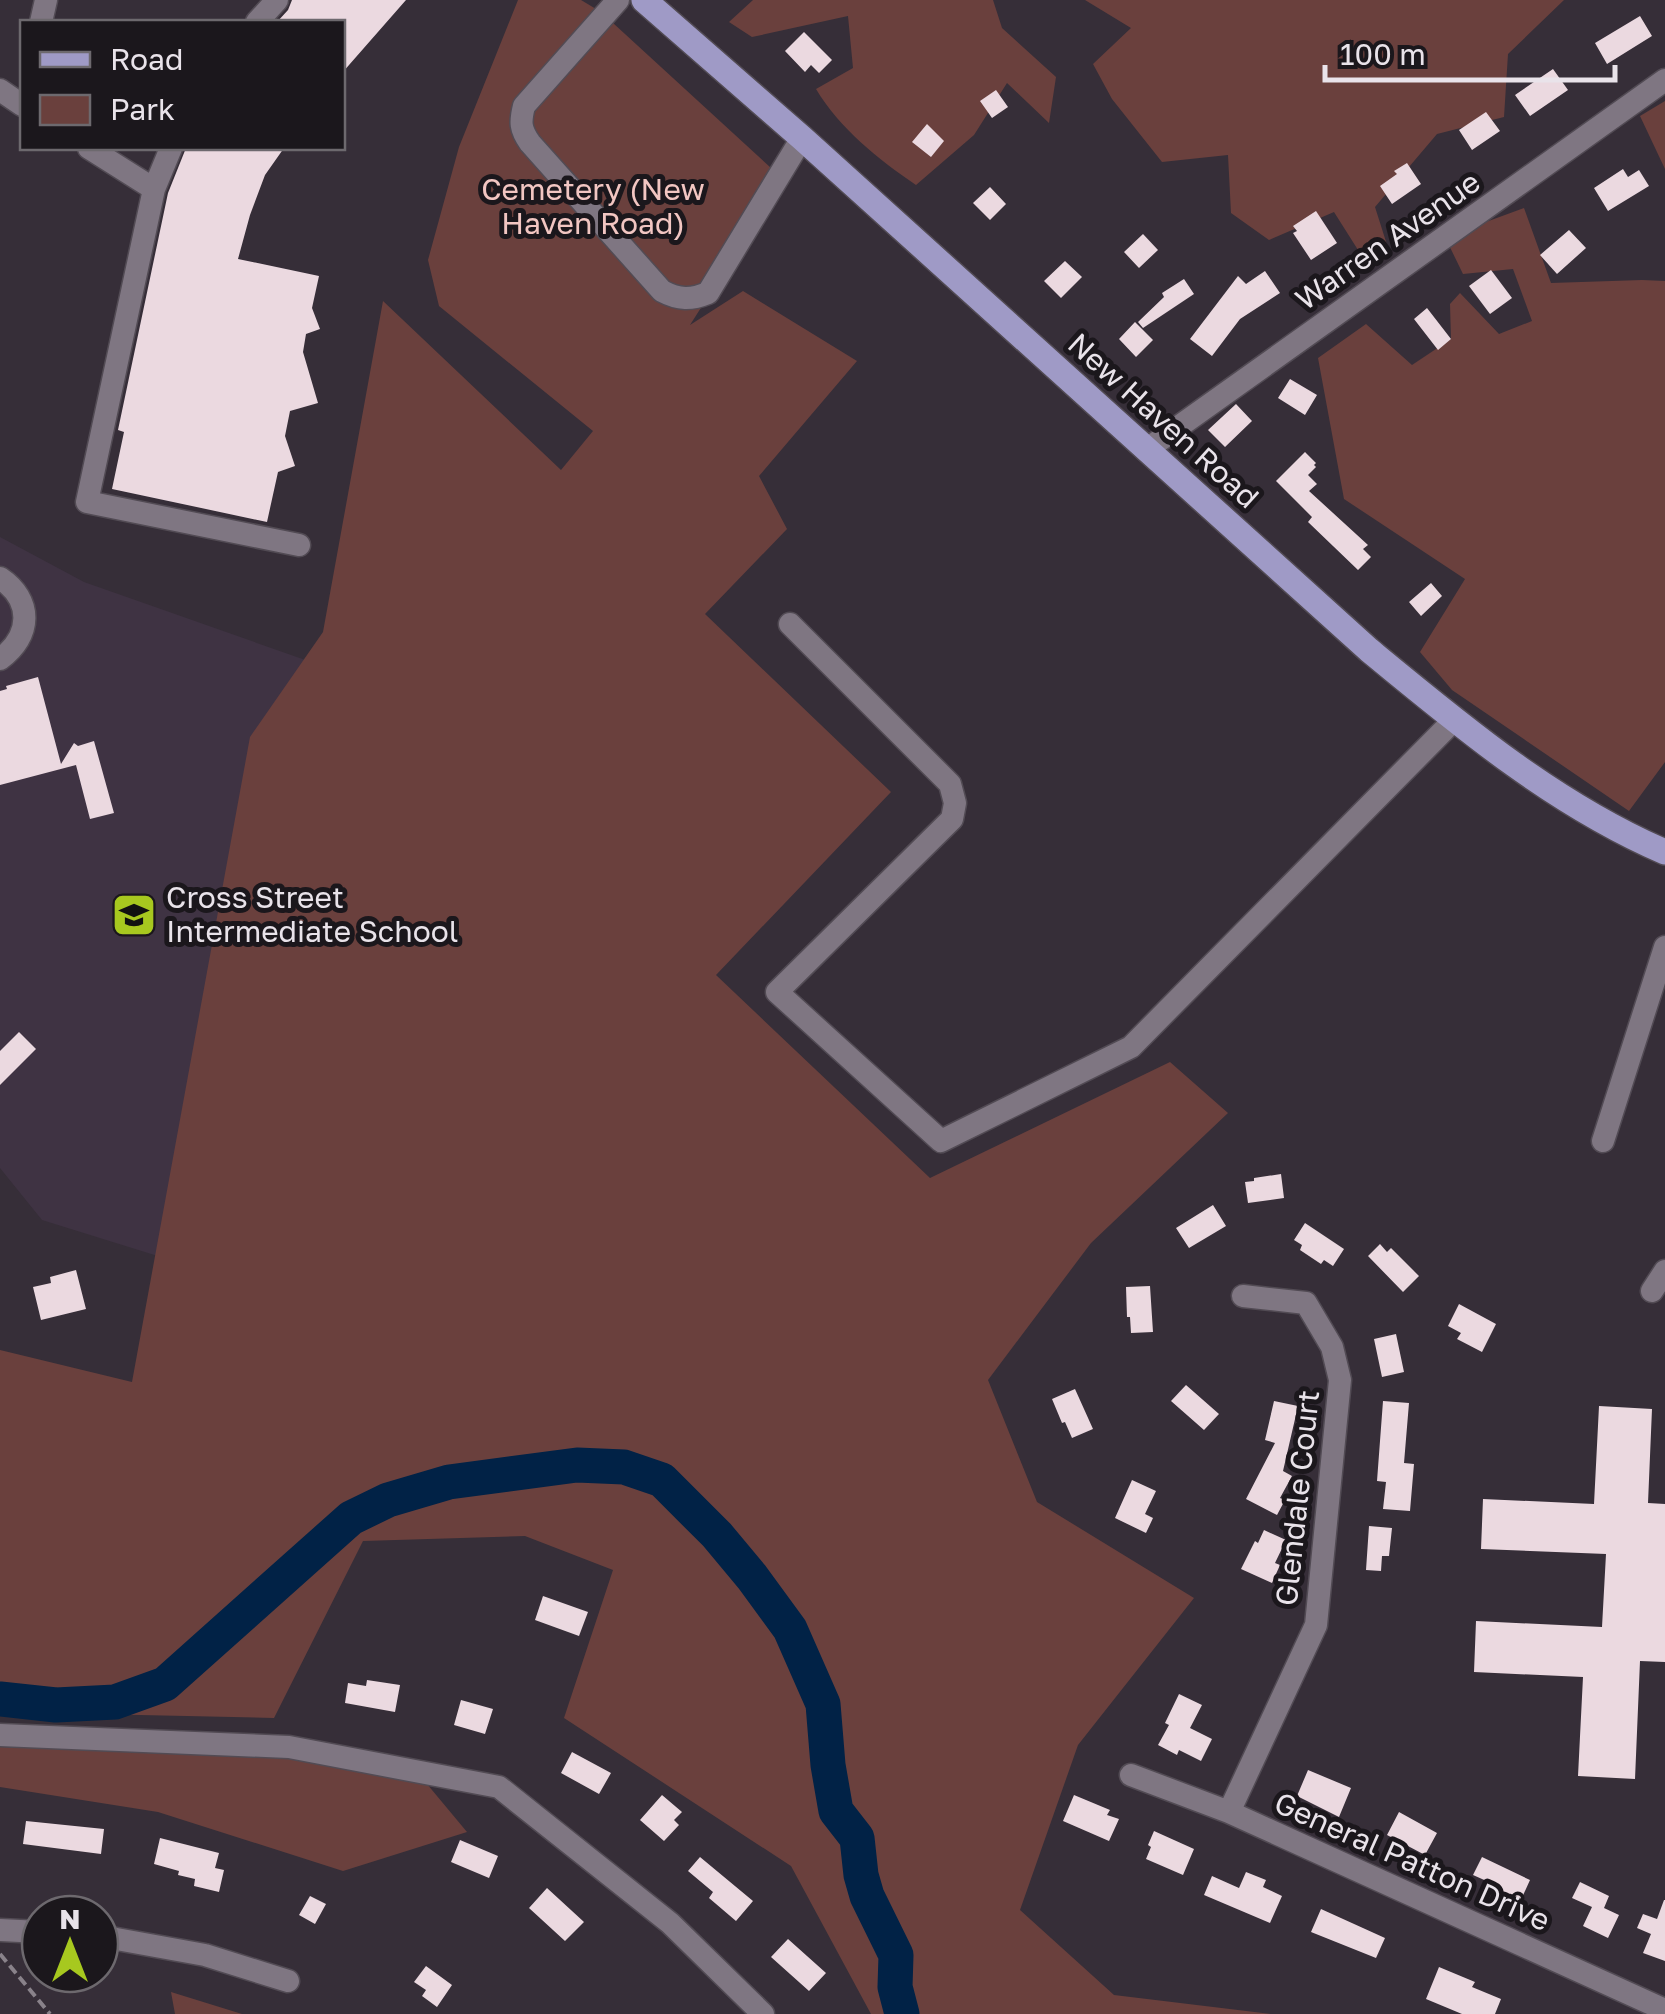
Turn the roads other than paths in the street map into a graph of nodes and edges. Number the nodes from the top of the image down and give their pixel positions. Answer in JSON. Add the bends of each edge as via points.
{"nodes":[{"id":1,"x":277,"y":0,"type":"edge"},
{"id":2,"x":618,"y":0,"type":"edge"},
{"id":3,"x":644,"y":0,"type":"edge"},
{"id":4,"x":259,"y":20,"type":"edge"},
{"id":5,"x":1665,"y":80,"type":"edge"},
{"id":6,"x":802,"y":138,"type":"junction"},
{"id":7,"x":92,"y":150,"type":"edge"},
{"id":8,"x":171,"y":150,"type":"edge"},
{"id":9,"x":154,"y":190,"type":"junction"},
{"id":10,"x":1146,"y":450,"type":"junction"},
{"id":11,"x":298,"y":545,"type":"dead end"},
{"id":12,"x":0,"y":578,"type":"edge"},
{"id":13,"x":790,"y":624,"type":"dead end"},
{"id":14,"x":0,"y":659,"type":"edge"},
{"id":15,"x":1454,"y":720,"type":"junction"},
{"id":16,"x":1665,"y":852,"type":"edge"},
{"id":17,"x":1665,"y":947,"type":"edge"},
{"id":18,"x":1604,"y":1141,"type":"dead end"},
{"id":19,"x":1243,"y":1296,"type":"dead end"},
{"id":20,"x":0,"y":1734,"type":"edge"},
{"id":21,"x":1131,"y":1775,"type":"dead end"},
{"id":22,"x":1229,"y":1812,"type":"junction"},
{"id":23,"x":120,"y":1940,"type":"edge"},
{"id":24,"x":288,"y":1980,"type":"dead end"},
{"id":25,"x":1665,"y":2010,"type":"edge"},
{"id":26,"x":763,"y":2014,"type":"edge"}],
"edges":[{"from":1,"to":4,"type":"street"},
{"from":2,"to":6,"type":"street","via":[[524,106],[520,122],[530,142],[662,292],[682,298],[708,294]]},
{"from":3,"to":6,"type":"main road","name":"New Haven Road"},
{"from":5,"to":10,"type":"street","name":"Warren Avenue"},
{"from":6,"to":10,"type":"main road","name":"New Haven Road"},
{"from":7,"to":9,"type":"street"},
{"from":8,"to":9,"type":"street"},
{"from":9,"to":11,"type":"street","via":[[87,502]]},
{"from":10,"to":15,"type":"main road","name":"New Haven Road"},
{"from":12,"to":14,"type":"street","via":[[15,590],[24,620],[22,635]]},
{"from":13,"to":15,"type":"street","via":[[950,784],[955,803],[952,819],[777,992],[942,1142],[1131,1048]]},
{"from":15,"to":16,"type":"main road","name":"New Haven Road","via":[[1545,788]]},
{"from":17,"to":18,"type":"street"},
{"from":19,"to":22,"type":"street","name":"Glendale Court","via":[[1306,1303],[1332,1347],[1340,1380],[1316,1625]]},
{"from":20,"to":26,"type":"street","via":[[289,1746],[499,1787],[670,1923]]},
{"from":21,"to":22,"type":"street","name":"General Patton Drive"},
{"from":22,"to":25,"type":"street","name":"General Patton Drive"},
{"from":23,"to":24,"type":"street"}]}
